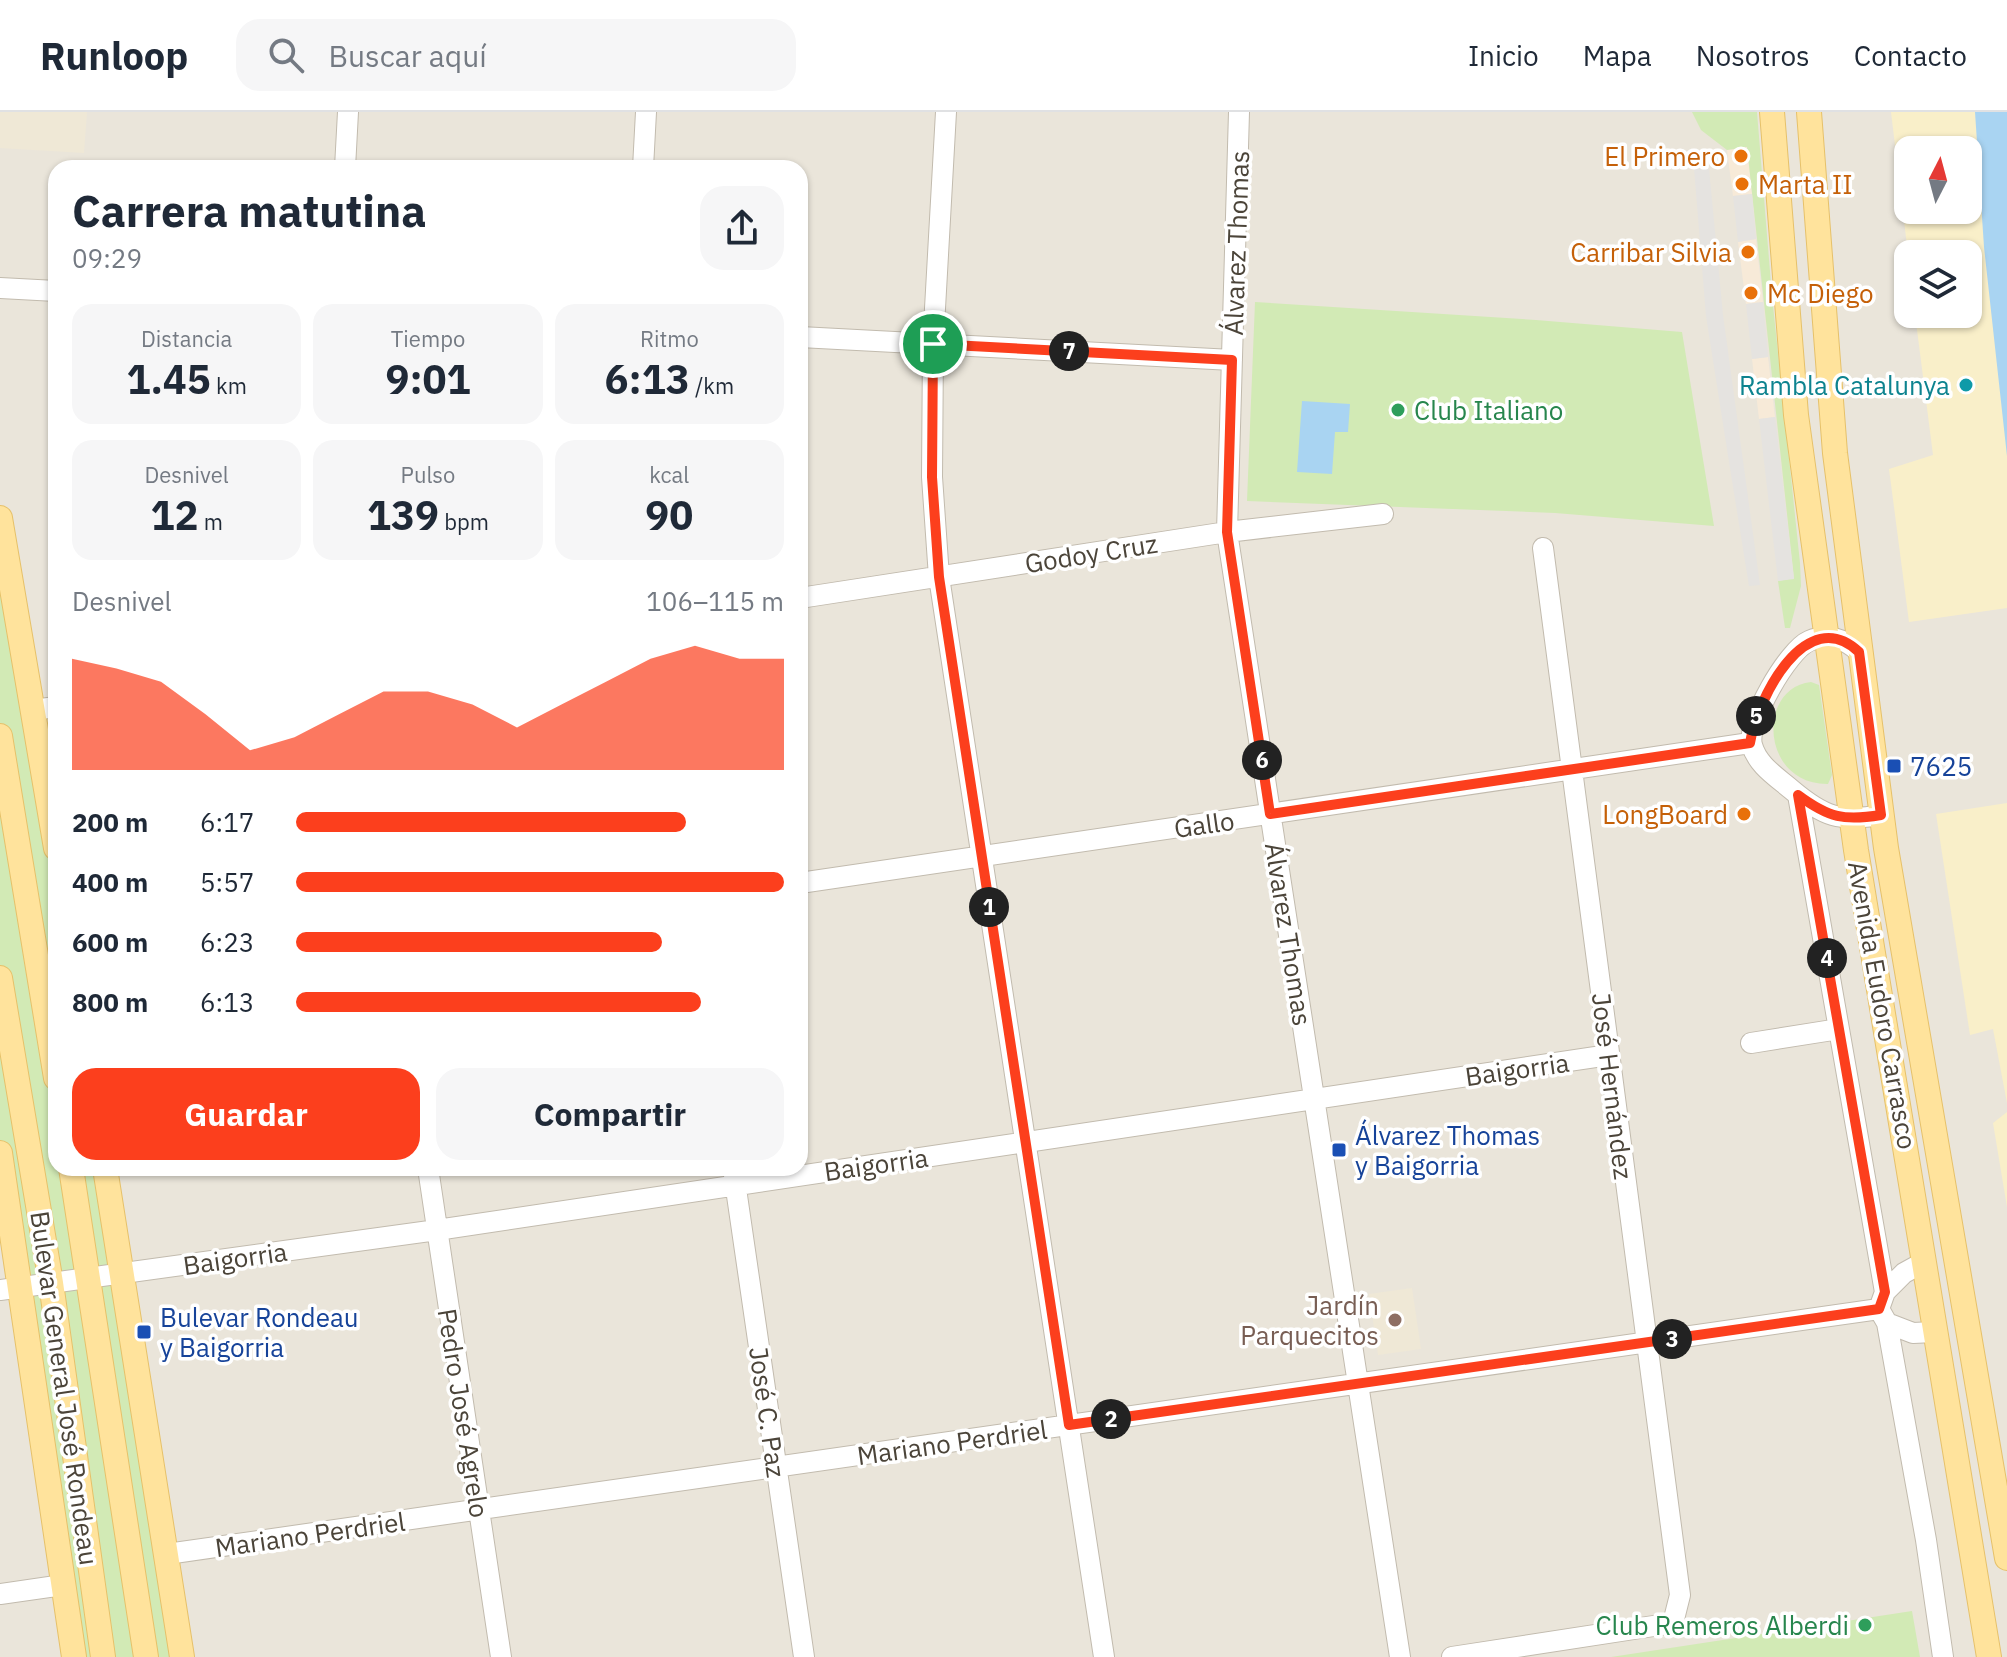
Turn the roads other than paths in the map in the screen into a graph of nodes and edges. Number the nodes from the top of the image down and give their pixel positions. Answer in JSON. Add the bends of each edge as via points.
{"nodes":[{"id":1,"x":348,"y":112,"type":"edge"},
{"id":2,"x":646,"y":112,"type":"edge"},
{"id":3,"x":946,"y":112,"type":"edge"},
{"id":4,"x":1239,"y":112,"type":"edge"},
{"id":5,"x":1772,"y":112,"type":"edge"},
{"id":6,"x":1809,"y":112,"type":"edge"},
{"id":7,"x":345,"y":160,"type":"edge"},
{"id":8,"x":643,"y":160,"type":"edge"},
{"id":9,"x":0,"y":288,"type":"edge"},
{"id":10,"x":48,"y":291,"type":"edge"},
{"id":11,"x":808,"y":337,"type":"edge"},
{"id":12,"x":933,"y":344,"type":"junction"},
{"id":13,"x":1232,"y":360,"type":"junction"},
{"id":14,"x":1383,"y":514,"type":"dead end"},
{"id":15,"x":0,"y":518,"type":"edge"},
{"id":16,"x":1227,"y":532,"type":"junction"},
{"id":17,"x":1543,"y":548,"type":"dead end"},
{"id":18,"x":939,"y":577,"type":"junction"},
{"id":19,"x":808,"y":597,"type":"edge"},
{"id":20,"x":1828,"y":637,"type":"junction"},
{"id":21,"x":1859,"y":652,"type":"junction"},
{"id":22,"x":44,"y":708,"type":"edge"},
{"id":23,"x":0,"y":736,"type":"edge"},
{"id":24,"x":1750,"y":743,"type":"junction"},
{"id":25,"x":48,"y":755,"type":"edge"},
{"id":26,"x":1572,"y":769,"type":"junction"},
{"id":27,"x":1798,"y":795,"type":"junction"},
{"id":28,"x":1270,"y":814,"type":"junction"},
{"id":29,"x":1881,"y":815,"type":"junction"},
{"id":30,"x":1852,"y":820,"type":"junction"},
{"id":31,"x":981,"y":857,"type":"junction"},
{"id":32,"x":808,"y":882,"type":"edge"},
{"id":33,"x":0,"y":978,"type":"edge"},
{"id":34,"x":48,"y":1029,"type":"edge"},
{"id":35,"x":1839,"y":1029,"type":"junction"},
{"id":36,"x":1751,"y":1043,"type":"dead end"},
{"id":37,"x":1609,"y":1055,"type":"junction"},
{"id":38,"x":1314,"y":1099,"type":"junction"},
{"id":39,"x":1025,"y":1142,"type":"junction"},
{"id":40,"x":0,"y":1153,"type":"edge"},
{"id":41,"x":808,"y":1167,"type":"edge"},
{"id":42,"x":72,"y":1176,"type":"edge"},
{"id":43,"x":106,"y":1176,"type":"edge"},
{"id":44,"x":429,"y":1176,"type":"edge"},
{"id":45,"x":734,"y":1176,"type":"edge"},
{"id":46,"x":437,"y":1230,"type":"junction"},
{"id":47,"x":1924,"y":1262,"type":"junction"},
{"id":48,"x":120,"y":1274,"type":"junction"},
{"id":49,"x":89,"y":1278,"type":"junction"},
{"id":50,"x":51,"y":1283,"type":"junction"},
{"id":51,"x":10,"y":1288,"type":"edge"},
{"id":52,"x":1884,"y":1308,"type":"junction"},
{"id":53,"x":1934,"y":1332,"type":"junction"},
{"id":54,"x":1647,"y":1342,"type":"junction"},
{"id":55,"x":1358,"y":1384,"type":"junction"},
{"id":56,"x":1069,"y":1425,"type":"junction"},
{"id":57,"x":776,"y":1467,"type":"junction"},
{"id":58,"x":153,"y":1470,"type":"junction"},
{"id":59,"x":479,"y":1509,"type":"junction"},
{"id":60,"x":167,"y":1554,"type":"junction"},
{"id":61,"x":2007,"y":1558,"type":"edge"},
{"id":62,"x":63,"y":1585,"type":"junction"},
{"id":63,"x":0,"y":1594,"type":"edge"},
{"id":64,"x":144,"y":1647,"type":"edge"},
{"id":65,"x":74,"y":1657,"type":"edge"},
{"id":66,"x":103,"y":1657,"type":"edge"},
{"id":67,"x":182,"y":1657,"type":"edge"},
{"id":68,"x":501,"y":1657,"type":"edge"},
{"id":69,"x":804,"y":1657,"type":"edge"},
{"id":70,"x":1104,"y":1657,"type":"edge"},
{"id":71,"x":1400,"y":1657,"type":"edge"},
{"id":72,"x":1452,"y":1657,"type":"edge"},
{"id":73,"x":1943,"y":1657,"type":"edge"},
{"id":74,"x":1989,"y":1657,"type":"edge"}],
"edges":[{"from":1,"to":7,"type":"street"},
{"from":2,"to":8,"type":"street"},
{"from":3,"to":12,"type":"street"},
{"from":4,"to":13,"type":"street","name":"Álvarez Thomas"},
{"from":5,"to":20,"type":"main road","name":"Avenida Eudoro Carrasco","via":[[1796,415]]},
{"from":6,"to":21,"type":"main road","name":"Avenida Eudoro Carrasco","via":[[1835,453]]},
{"from":9,"to":10,"type":"street"},
{"from":11,"to":12,"type":"street"},
{"from":12,"to":13,"type":"street"},
{"from":12,"to":18,"type":"street","via":[[932,477]]},
{"from":13,"to":16,"type":"street","name":"Álvarez Thomas"},
{"from":14,"to":16,"type":"street","name":"Godoy Cruz"},
{"from":15,"to":22,"type":"main road"},
{"from":16,"to":18,"type":"street","name":"Godoy Cruz"},
{"from":16,"to":28,"type":"street","name":"Álvarez Thomas"},
{"from":17,"to":26,"type":"street","name":"José Hernández"},
{"from":18,"to":19,"type":"street","name":"Godoy Cruz"},
{"from":18,"to":31,"type":"street"},
{"from":20,"to":21,"type":"street"},
{"from":20,"to":24,"type":"street","via":[[1797,650],[1753,722]]},
{"from":20,"to":30,"type":"main road","name":"Avenida Eudoro Carrasco"},
{"from":21,"to":29,"type":"main road","name":"Avenida Eudoro Carrasco"},
{"from":22,"to":25,"type":"main road"},
{"from":23,"to":34,"type":"main road"},
{"from":24,"to":26,"type":"street","name":"Gallo"},
{"from":24,"to":27,"type":"street","via":[[1759,762]]},
{"from":26,"to":28,"type":"street","name":"Gallo"},
{"from":26,"to":37,"type":"street","name":"José Hernández"},
{"from":27,"to":30,"type":"street","via":[[1830,815]]},
{"from":27,"to":35,"type":"street"},
{"from":28,"to":31,"type":"street","name":"Gallo"},
{"from":28,"to":38,"type":"street","name":"Álvarez Thomas"},
{"from":29,"to":30,"type":"street"},
{"from":29,"to":61,"type":"main road","name":"Avenida Eudoro Carrasco"},
{"from":30,"to":47,"type":"main road","name":"Avenida Eudoro Carrasco"},
{"from":31,"to":32,"type":"street","name":"Gallo"},
{"from":31,"to":39,"type":"street"},
{"from":33,"to":50,"type":"main road","name":"Bulevar General José Rondeau"},
{"from":35,"to":36,"type":"street"},
{"from":35,"to":52,"type":"street"},
{"from":37,"to":38,"type":"street","name":"Baigorria"},
{"from":37,"to":54,"type":"street","name":"José Hernández"},
{"from":38,"to":39,"type":"street","name":"Baigorria"},
{"from":38,"to":55,"type":"street","name":"Álvarez Thomas"},
{"from":39,"to":41,"type":"street","name":"Baigorria"},
{"from":39,"to":56,"type":"street"},
{"from":40,"to":51,"type":"main road","name":"Bulevar General José Rondeau"},
{"from":42,"to":49,"type":"main road","name":"Bulevar General José Rondeau"},
{"from":43,"to":48,"type":"main road"},
{"from":44,"to":46,"type":"street","name":"Pedro José Agrelo"},
{"from":45,"to":46,"type":"street","name":"Baigorria"},
{"from":45,"to":57,"type":"street","name":"José C. Paz"},
{"from":46,"to":48,"type":"street","name":"Baigorria"},
{"from":46,"to":59,"type":"street","name":"Pedro José Agrelo"},
{"from":47,"to":52,"type":"street","via":[[1904,1273]]},
{"from":47,"to":53,"type":"main road","name":"Avenida Eudoro Carrasco"},
{"from":48,"to":49,"type":"street","name":"Baigorria"},
{"from":48,"to":58,"type":"main road"},
{"from":49,"to":50,"type":"street","name":"Baigorria"},
{"from":49,"to":64,"type":"main road","name":"Bulevar General José Rondeau"},
{"from":50,"to":51,"type":"street","name":"Baigorria"},
{"from":50,"to":66,"type":"main road","name":"Bulevar General José Rondeau"},
{"from":51,"to":62,"type":"main road","name":"Bulevar General José Rondeau"},
{"from":52,"to":53,"type":"street","name":"Mariano Perdriel","via":[[1913,1333]]},
{"from":52,"to":54,"type":"street","name":"Mariano Perdriel"},
{"from":52,"to":73,"type":"street"},
{"from":53,"to":74,"type":"main road","name":"Avenida Eudoro Carrasco"},
{"from":54,"to":55,"type":"street","name":"Mariano Perdriel"},
{"from":54,"to":72,"type":"street","name":"José Hernández","via":[[1680,1595],[1673,1623]]},
{"from":55,"to":56,"type":"street","name":"Mariano Perdriel"},
{"from":55,"to":71,"type":"street","name":"Álvarez Thomas"},
{"from":56,"to":57,"type":"street","name":"Mariano Perdriel"},
{"from":56,"to":70,"type":"street"},
{"from":57,"to":59,"type":"street","name":"Mariano Perdriel"},
{"from":57,"to":69,"type":"street","name":"José C. Paz"},
{"from":58,"to":60,"type":"main road"},
{"from":58,"to":64,"type":"main road"},
{"from":59,"to":60,"type":"street","name":"Mariano Perdriel"},
{"from":59,"to":68,"type":"street","name":"Pedro José Agrelo"},
{"from":60,"to":67,"type":"main road"},
{"from":62,"to":63,"type":"street"},
{"from":62,"to":65,"type":"main road","name":"Bulevar General José Rondeau"}]}
